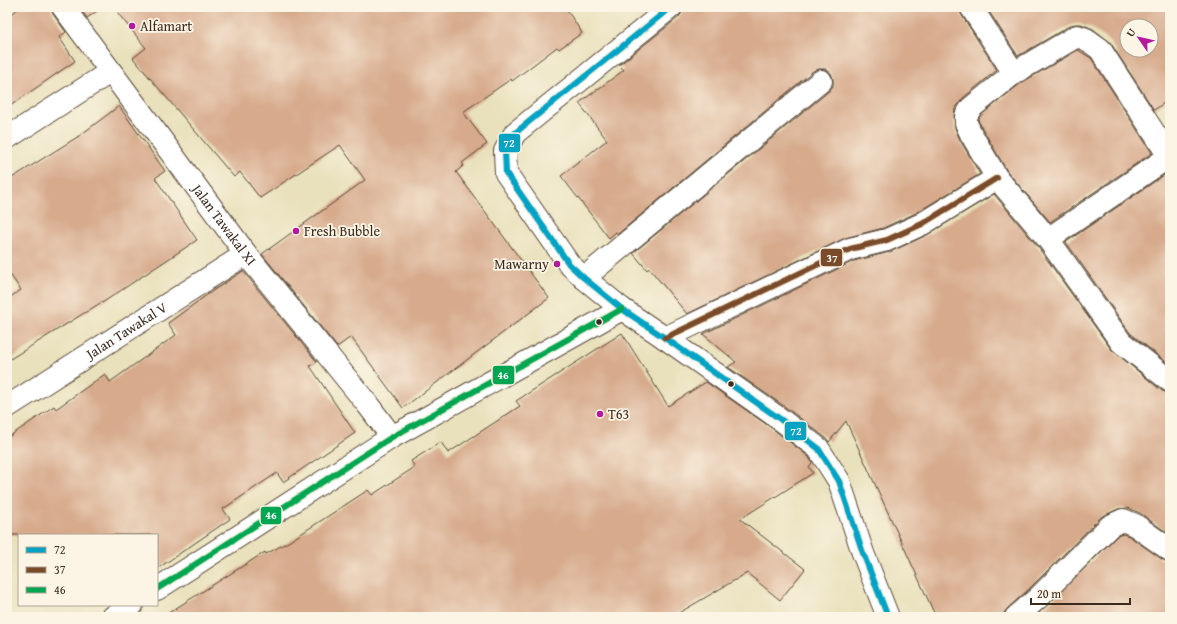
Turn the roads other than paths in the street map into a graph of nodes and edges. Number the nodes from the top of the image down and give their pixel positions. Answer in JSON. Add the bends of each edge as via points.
{"nodes":[{"id":1,"x":63,"y":7,"type":"edge"},
{"id":2,"x":670,"y":7,"type":"edge"},
{"id":3,"x":971,"y":7,"type":"edge"},
{"id":4,"x":110,"y":72,"type":"junction"},
{"id":5,"x":1014,"y":73,"type":"junction"},
{"id":6,"x":821,"y":81,"type":"dead end"},
{"id":7,"x":7,"y":138,"type":"edge"},
{"id":8,"x":1170,"y":156,"type":"edge"},
{"id":9,"x":997,"y":178,"type":"junction"},
{"id":10,"x":1048,"y":239,"type":"junction"},
{"id":11,"x":246,"y":254,"type":"junction"},
{"id":12,"x":584,"y":278,"type":"junction"},
{"id":13,"x":622,"y":309,"type":"junction"},
{"id":14,"x":665,"y":338,"type":"junction"},
{"id":15,"x":1170,"y":381,"type":"edge"},
{"id":16,"x":7,"y":407,"type":"edge"},
{"id":17,"x":392,"y":437,"type":"junction"},
{"id":18,"x":1170,"y":550,"type":"edge"},
{"id":19,"x":158,"y":588,"type":"edge"},
{"id":20,"x":130,"y":606,"type":"edge"},
{"id":21,"x":113,"y":617,"type":"edge"},
{"id":22,"x":888,"y":617,"type":"edge"},
{"id":23,"x":1016,"y":617,"type":"edge"}],
"edges":[{"from":1,"to":4,"type":"street","name":"Jalan Tawakal XI"},
{"from":2,"to":12,"type":"street","via":[[515,132],[505,152],[506,173],[569,264]]},
{"from":3,"to":5,"type":"street"},
{"from":4,"to":7,"type":"street"},
{"from":4,"to":11,"type":"street","name":"Jalan Tawakal XI"},
{"from":5,"to":8,"type":"street","via":[[1077,36],[1086,39],[1100,49]]},
{"from":5,"to":9,"type":"street","via":[[971,108],[966,116],[971,134]]},
{"from":6,"to":12,"type":"street"},
{"from":8,"to":10,"type":"street"},
{"from":9,"to":10,"type":"street"},
{"from":9,"to":14,"type":"street","via":[[922,224],[887,240],[850,249]]},
{"from":10,"to":15,"type":"street","via":[[1121,342]]},
{"from":11,"to":16,"type":"street","name":"Jalan Tawakal V"},
{"from":11,"to":17,"type":"street","name":"Jalan Tawakal XI"},
{"from":12,"to":13,"type":"street"},
{"from":13,"to":14,"type":"street"},
{"from":13,"to":17,"type":"street"},
{"from":14,"to":22,"type":"street","via":[[818,448],[839,482]]},
{"from":17,"to":19,"type":"street"},
{"from":18,"to":23,"type":"street","via":[[1124,520],[1110,526]]},
{"from":20,"to":21,"type":"street"}]}
